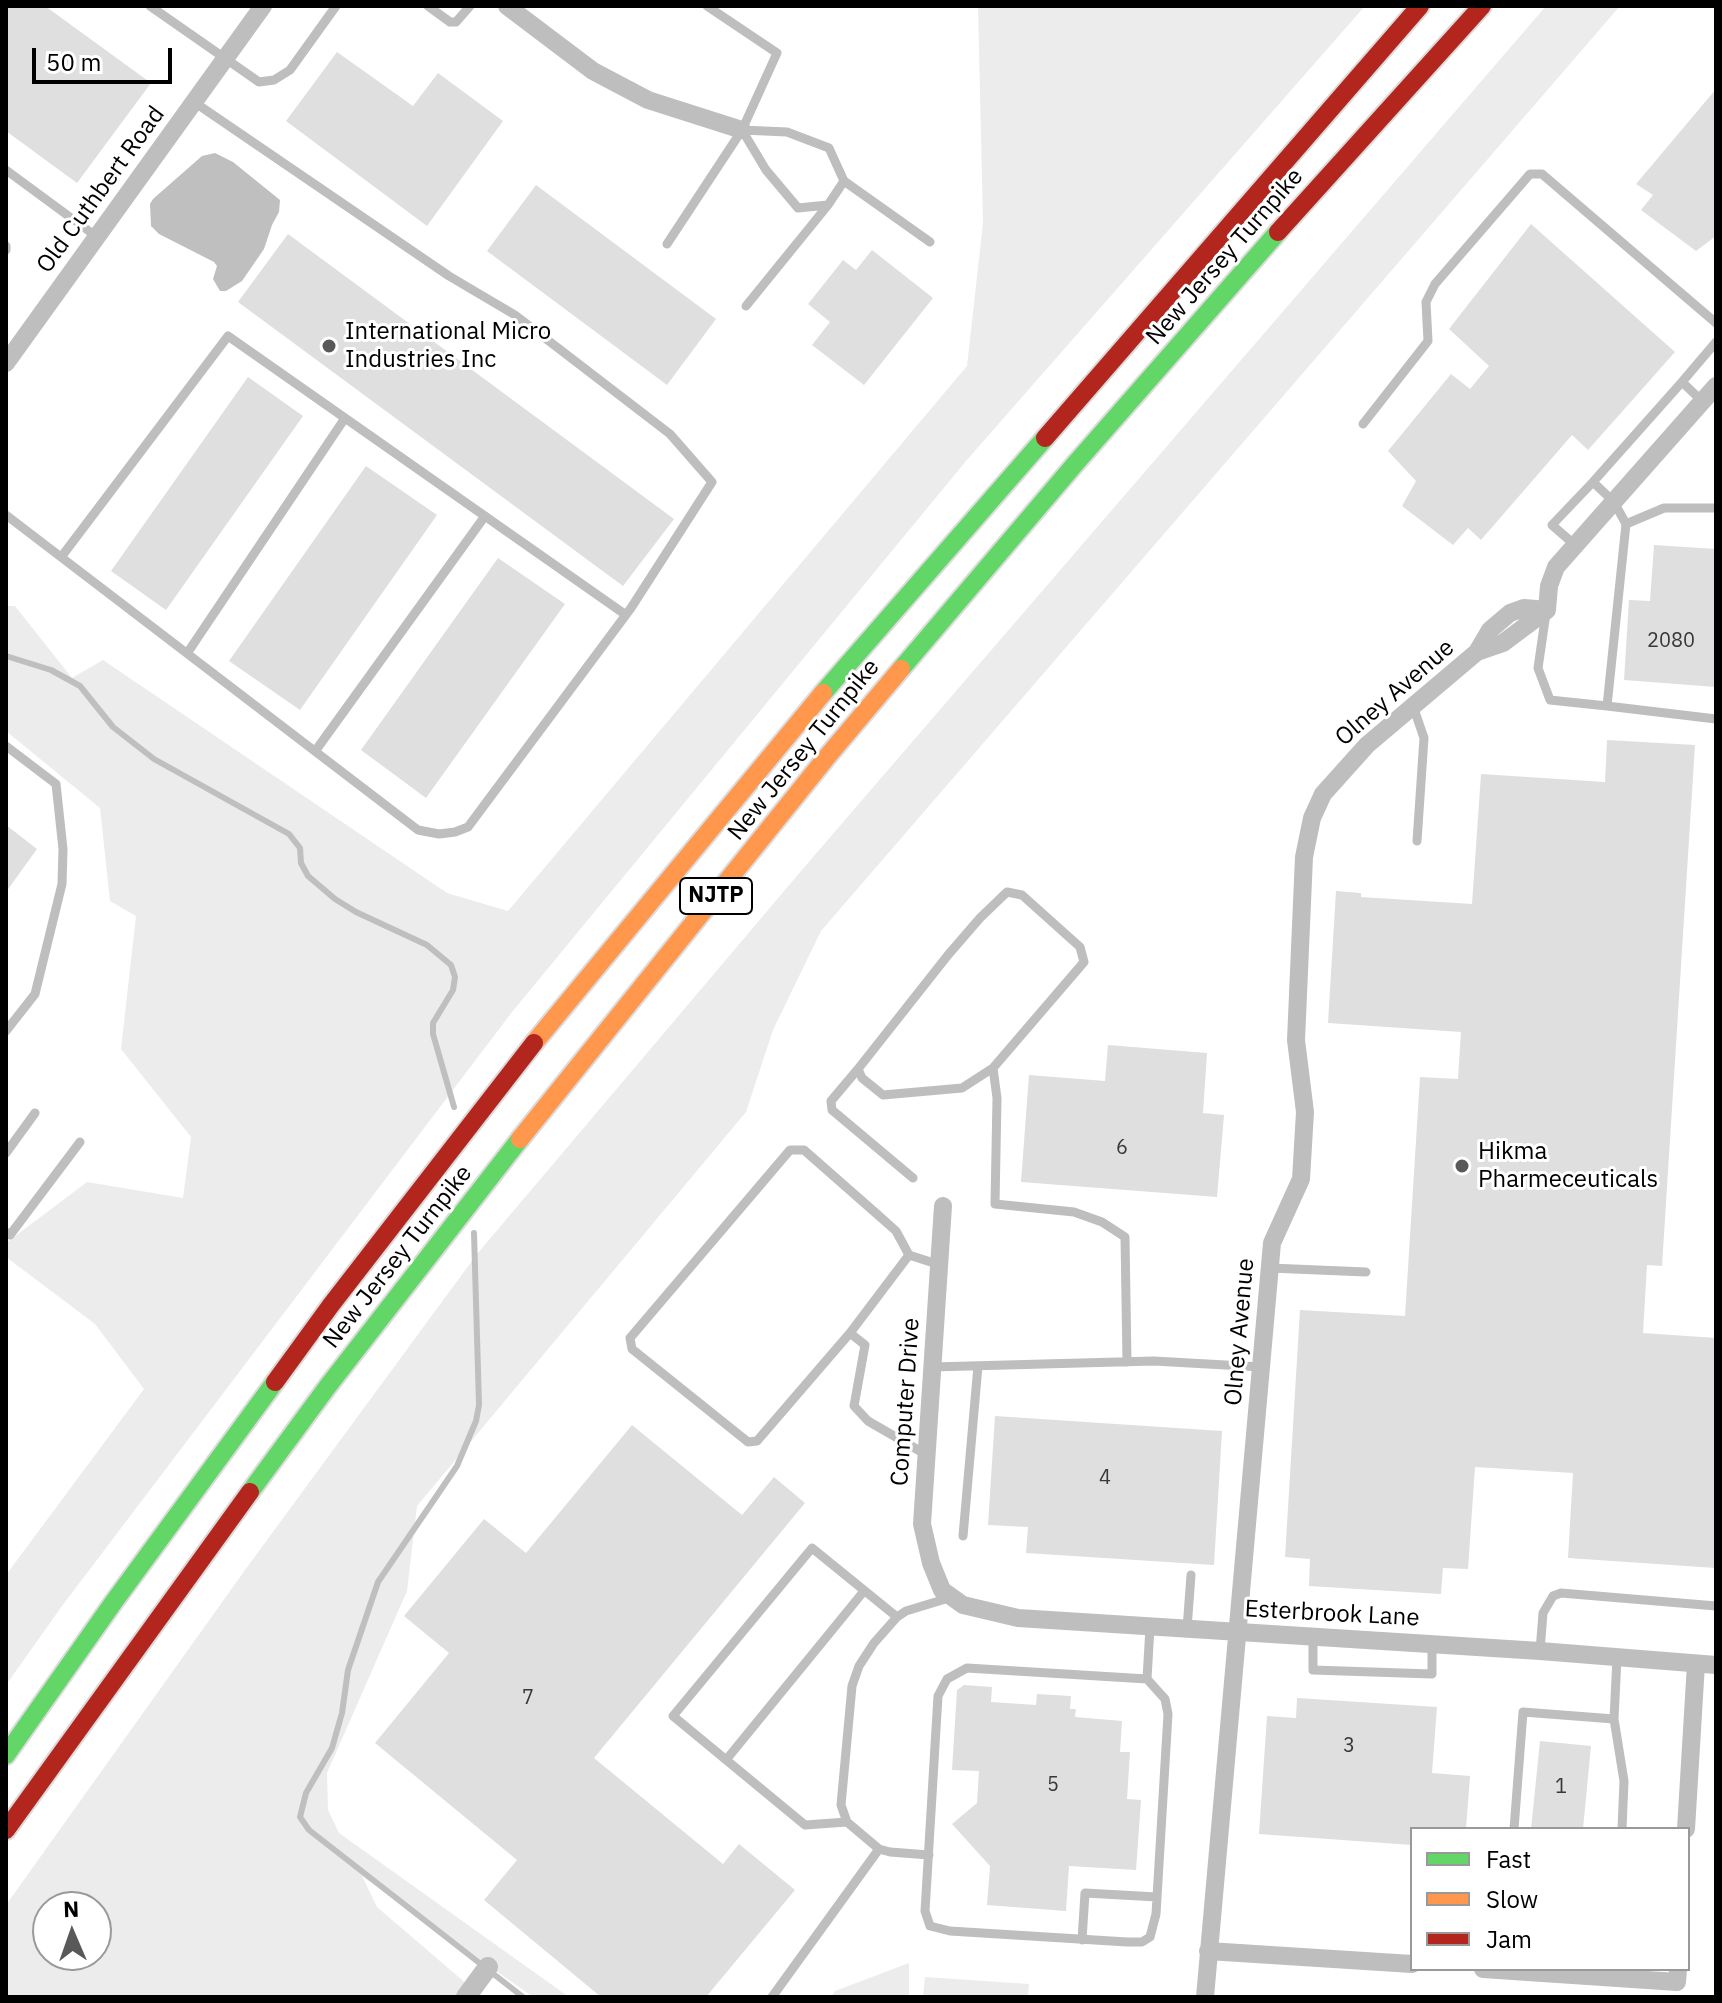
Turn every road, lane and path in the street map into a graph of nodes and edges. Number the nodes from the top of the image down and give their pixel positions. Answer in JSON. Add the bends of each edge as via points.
{"nodes":[{"id":1,"x":150,"y":6,"type":"edge"},
{"id":2,"x":263,"y":6,"type":"edge"},
{"id":3,"x":336,"y":6,"type":"edge"},
{"id":4,"x":428,"y":6,"type":"edge"},
{"id":5,"x":470,"y":6,"type":"edge"},
{"id":6,"x":508,"y":6,"type":"edge"},
{"id":7,"x":707,"y":6,"type":"edge"},
{"id":8,"x":1420,"y":6,"type":"edge"},
{"id":9,"x":1482,"y":6,"type":"edge"},
{"id":10,"x":225,"y":60,"type":"junction"},
{"id":11,"x":194,"y":102,"type":"junction"},
{"id":12,"x":742,"y":130,"type":"junction"},
{"id":13,"x":6,"y":170,"type":"edge"},
{"id":14,"x":844,"y":181,"type":"junction"},
{"id":15,"x":828,"y":205,"type":"junction"},
{"id":16,"x":97,"y":237,"type":"junction"},
{"id":17,"x":930,"y":242,"type":"dead end"},
{"id":18,"x":667,"y":244,"type":"dead end"},
{"id":19,"x":746,"y":306,"type":"dead end"},
{"id":20,"x":1716,"y":323,"type":"edge"},
{"id":21,"x":1716,"y":342,"type":"edge"},
{"id":22,"x":6,"y":363,"type":"edge"},
{"id":23,"x":1682,"y":382,"type":"junction"},
{"id":24,"x":1716,"y":386,"type":"edge"},
{"id":25,"x":1703,"y":401,"type":"junction"},
{"id":26,"x":345,"y":418,"type":"junction"},
{"id":27,"x":1363,"y":424,"type":"dead end"},
{"id":28,"x":1593,"y":482,"type":"junction"},
{"id":29,"x":1614,"y":502,"type":"junction"},
{"id":30,"x":1716,"y":508,"type":"edge"},
{"id":31,"x":6,"y":515,"type":"edge"},
{"id":32,"x":485,"y":516,"type":"junction"},
{"id":33,"x":1626,"y":524,"type":"junction"},
{"id":34,"x":1575,"y":545,"type":"junction"},
{"id":35,"x":62,"y":556,"type":"junction"},
{"id":36,"x":1547,"y":610,"type":"junction"},
{"id":37,"x":626,"y":615,"type":"junction"},
{"id":38,"x":188,"y":652,"type":"junction"},
{"id":39,"x":1413,"y":706,"type":"junction"},
{"id":40,"x":1607,"y":706,"type":"junction"},
{"id":41,"x":1716,"y":719,"type":"edge"},
{"id":42,"x":6,"y":746,"type":"edge"},
{"id":43,"x":316,"y":750,"type":"junction"},
{"id":44,"x":1417,"y":841,"type":"dead end"},
{"id":45,"x":6,"y":1031,"type":"edge"},
{"id":46,"x":993,"y":1068,"type":"junction"},
{"id":47,"x":858,"y":1069,"type":"junction"},
{"id":48,"x":35,"y":1113,"type":"dead end"},
{"id":49,"x":80,"y":1142,"type":"dead end"},
{"id":50,"x":6,"y":1153,"type":"edge"},
{"id":51,"x":913,"y":1178,"type":"dead end"},
{"id":52,"x":943,"y":1206,"type":"dead end"},
{"id":53,"x":6,"y":1232,"type":"edge"},
{"id":54,"x":909,"y":1255,"type":"junction"},
{"id":55,"x":940,"y":1265,"type":"junction"},
{"id":56,"x":1270,"y":1268,"type":"junction"},
{"id":57,"x":1366,"y":1272,"type":"dead end"},
{"id":58,"x":850,"y":1333,"type":"junction"},
{"id":59,"x":1127,"y":1362,"type":"junction"},
{"id":60,"x":978,"y":1366,"type":"junction"},
{"id":61,"x":932,"y":1367,"type":"junction"},
{"id":62,"x":1261,"y":1367,"type":"junction"},
{"id":63,"x":925,"y":1454,"type":"junction"},
{"id":64,"x":963,"y":1536,"type":"dead end"},
{"id":65,"x":1191,"y":1575,"type":"dead end"},
{"id":66,"x":864,"y":1591,"type":"junction"},
{"id":67,"x":951,"y":1596,"type":"junction"},
{"id":68,"x":1716,"y":1606,"type":"edge"},
{"id":69,"x":897,"y":1617,"type":"junction"},
{"id":70,"x":1150,"y":1627,"type":"junction"},
{"id":71,"x":1187,"y":1629,"type":"junction"},
{"id":72,"x":1236,"y":1632,"type":"junction"},
{"id":73,"x":1313,"y":1637,"type":"junction"},
{"id":74,"x":1432,"y":1644,"type":"junction"},
{"id":75,"x":1540,"y":1651,"type":"junction"},
{"id":76,"x":1617,"y":1658,"type":"junction"},
{"id":77,"x":1696,"y":1664,"type":"junction"},
{"id":78,"x":1716,"y":1665,"type":"edge"},
{"id":79,"x":1147,"y":1679,"type":"junction"},
{"id":80,"x":1614,"y":1719,"type":"junction"},
{"id":81,"x":6,"y":1755,"type":"edge"},
{"id":82,"x":726,"y":1760,"type":"junction"},
{"id":83,"x":847,"y":1822,"type":"junction"},
{"id":84,"x":1514,"y":1827,"type":"edge"},
{"id":85,"x":1622,"y":1827,"type":"edge"},
{"id":86,"x":1686,"y":1827,"type":"edge"},
{"id":87,"x":6,"y":1830,"type":"edge"},
{"id":88,"x":879,"y":1849,"type":"junction"},
{"id":89,"x":929,"y":1855,"type":"junction"},
{"id":90,"x":1157,"y":1897,"type":"junction"},
{"id":91,"x":1082,"y":1940,"type":"junction"},
{"id":92,"x":1208,"y":1951,"type":"junction"},
{"id":93,"x":1410,"y":1964,"type":"edge"},
{"id":94,"x":1511,"y":1971,"type":"edge"},
{"id":95,"x":1677,"y":1983,"type":"edge"},
{"id":96,"x":772,"y":1997,"type":"edge"},
{"id":97,"x":1205,"y":1997,"type":"edge"}],
"edges":[{"from":1,"to":10,"type":"lane"},
{"from":2,"to":10,"type":"street","name":"Old Cuthbert Road"},
{"from":3,"to":10,"type":"lane","via":[[282,77],[259,82]]},
{"from":4,"to":5,"type":"lane","via":[[450,22]]},
{"from":6,"to":12,"type":"street","via":[[593,71],[648,100]]},
{"from":7,"to":12,"type":"lane","via":[[777,53]]},
{"from":8,"to":81,"type":"highway","name":"New Jersey Turnpike","number":"NJTP","via":[[814,704],[554,1019],[331,1305]]},
{"from":9,"to":87,"type":"highway","name":"New Jersey Turnpike","number":"NJTP","via":[[1075,464],[826,758],[328,1386]]},
{"from":10,"to":11,"type":"street","name":"Old Cuthbert Road"},
{"from":11,"to":16,"type":"street","name":"Old Cuthbert Road"},
{"from":11,"to":37,"type":"lane","via":[[515,315],[670,434],[712,482]]},
{"from":12,"to":14,"type":"lane","via":[[787,132],[829,148]]},
{"from":12,"to":15,"type":"lane","via":[[798,208]]},
{"from":12,"to":18,"type":"lane"},
{"from":13,"to":16,"type":"lane"},
{"from":14,"to":15,"type":"lane"},
{"from":14,"to":17,"type":"lane"},
{"from":15,"to":19,"type":"lane"},
{"from":16,"to":22,"type":"street","name":"Old Cuthbert Road"},
{"from":20,"to":27,"type":"lane","via":[[1542,174],[1530,174],[1435,284],[1426,302],[1428,341]]},
{"from":21,"to":23,"type":"lane"},
{"from":23,"to":25,"type":"lane"},
{"from":23,"to":28,"type":"lane"},
{"from":24,"to":25,"type":"street"},
{"from":25,"to":29,"type":"street"},
{"from":26,"to":32,"type":"lane"},
{"from":26,"to":35,"type":"lane","via":[[228,336]]},
{"from":26,"to":38,"type":"lane"},
{"from":28,"to":29,"type":"lane"},
{"from":28,"to":34,"type":"lane","via":[[1552,525]]},
{"from":29,"to":33,"type":"lane"},
{"from":29,"to":34,"type":"street"},
{"from":30,"to":33,"type":"lane","via":[[1664,508]]},
{"from":31,"to":35,"type":"lane"},
{"from":32,"to":37,"type":"lane"},
{"from":32,"to":43,"type":"lane"},
{"from":33,"to":40,"type":"lane"},
{"from":34,"to":36,"type":"street","via":[[1552,576]]},
{"from":35,"to":38,"type":"lane"},
{"from":36,"to":39,"type":"street","name":"Olney Avenue","via":[[1503,643],[1477,652]]},
{"from":36,"to":40,"type":"lane","via":[[1538,668],[1550,700]]},
{"from":37,"to":43,"type":"lane","via":[[468,827],[439,834],[418,830]]},
{"from":38,"to":43,"type":"lane"},
{"from":39,"to":44,"type":"lane","via":[[1424,738]]},
{"from":39,"to":56,"type":"street","name":"Olney Avenue","via":[[1367,745],[1323,794],[1312,818],[1304,857],[1296,1040],[1305,1112],[1301,1179],[1272,1243]]},
{"from":40,"to":41,"type":"lane"},
{"from":42,"to":45,"type":"lane","via":[[56,784],[63,849],[62,884],[35,994]]},
{"from":46,"to":47,"type":"lane","via":[[962,1088],[883,1095]]},
{"from":46,"to":47,"type":"lane","via":[[1084,962],[1080,947],[1022,895],[1007,892],[948,955]]},
{"from":46,"to":59,"type":"lane","via":[[995,1204],[1074,1212],[1125,1237]]},
{"from":47,"to":51,"type":"lane","via":[[831,1101],[832,1110]]},
{"from":48,"to":50,"type":"lane"},
{"from":49,"to":53,"type":"lane","via":[[10,1235]]},
{"from":52,"to":55,"type":"street","name":"Computer Drive"},
{"from":54,"to":55,"type":"lane"},
{"from":54,"to":58,"type":"lane"},
{"from":54,"to":58,"type":"lane","via":[[896,1231],[878,1215],[804,1150],[790,1150],[630,1338],[632,1349],[748,1442],[757,1441]]},
{"from":55,"to":61,"type":"street","name":"Computer Drive"},
{"from":56,"to":57,"type":"lane"},
{"from":56,"to":62,"type":"street","name":"Olney Avenue"},
{"from":58,"to":63,"type":"lane","via":[[865,1345],[854,1406],[868,1421]]},
{"from":59,"to":60,"type":"lane"},
{"from":59,"to":62,"type":"lane"},
{"from":60,"to":61,"type":"lane"},
{"from":60,"to":64,"type":"lane"},
{"from":61,"to":63,"type":"street","name":"Computer Drive"},
{"from":62,"to":72,"type":"street","name":"Olney Avenue"},
{"from":63,"to":67,"type":"street","name":"Computer Drive","via":[[922,1524],[931,1563],[942,1590]]},
{"from":65,"to":71,"type":"lane"},
{"from":66,"to":69,"type":"lane"},
{"from":66,"to":82,"type":"lane"},
{"from":66,"to":82,"type":"lane","via":[[812,1548],[673,1716]]},
{"from":67,"to":69,"type":"lane"},
{"from":67,"to":70,"type":"street","name":"Esterbrook Lane","via":[[963,1605],[1018,1618]]},
{"from":68,"to":75,"type":"lane","via":[[1561,1593],[1543,1613]]},
{"from":69,"to":83,"type":"lane","via":[[866,1654],[852,1686],[841,1805]]},
{"from":70,"to":71,"type":"street","name":"Esterbrook Lane"},
{"from":70,"to":79,"type":"lane"},
{"from":71,"to":72,"type":"street","name":"Esterbrook Lane"},
{"from":72,"to":73,"type":"street","name":"Esterbrook Lane"},
{"from":72,"to":92,"type":"street","name":"Olney Avenue"},
{"from":73,"to":74,"type":"street","name":"Esterbrook Lane"},
{"from":73,"to":74,"type":"lane","via":[[1313,1670],[1432,1674]]},
{"from":74,"to":75,"type":"street","name":"Esterbrook Lane"},
{"from":75,"to":76,"type":"street","name":"Esterbrook Lane"},
{"from":76,"to":77,"type":"street","name":"Esterbrook Lane"},
{"from":76,"to":80,"type":"lane"},
{"from":77,"to":78,"type":"street","name":"Esterbrook Lane"},
{"from":77,"to":86,"type":"street"},
{"from":79,"to":89,"type":"lane","via":[[967,1668],[947,1679],[938,1696]]},
{"from":79,"to":90,"type":"lane","via":[[1165,1699],[1168,1714]]},
{"from":80,"to":84,"type":"lane","via":[[1523,1712]]},
{"from":80,"to":85,"type":"lane","via":[[1624,1781]]},
{"from":82,"to":83,"type":"lane","via":[[805,1825]]},
{"from":83,"to":88,"type":"lane"},
{"from":88,"to":89,"type":"lane"},
{"from":88,"to":96,"type":"lane"},
{"from":89,"to":91,"type":"lane","via":[[925,1911],[930,1926]]},
{"from":90,"to":91,"type":"lane","via":[[1155,1927],[1142,1942]]},
{"from":90,"to":91,"type":"lane","via":[[1085,1893]]},
{"from":92,"to":93,"type":"street"},
{"from":92,"to":97,"type":"street","name":"Olney Avenue"},
{"from":94,"to":95,"type":"street"}]}
